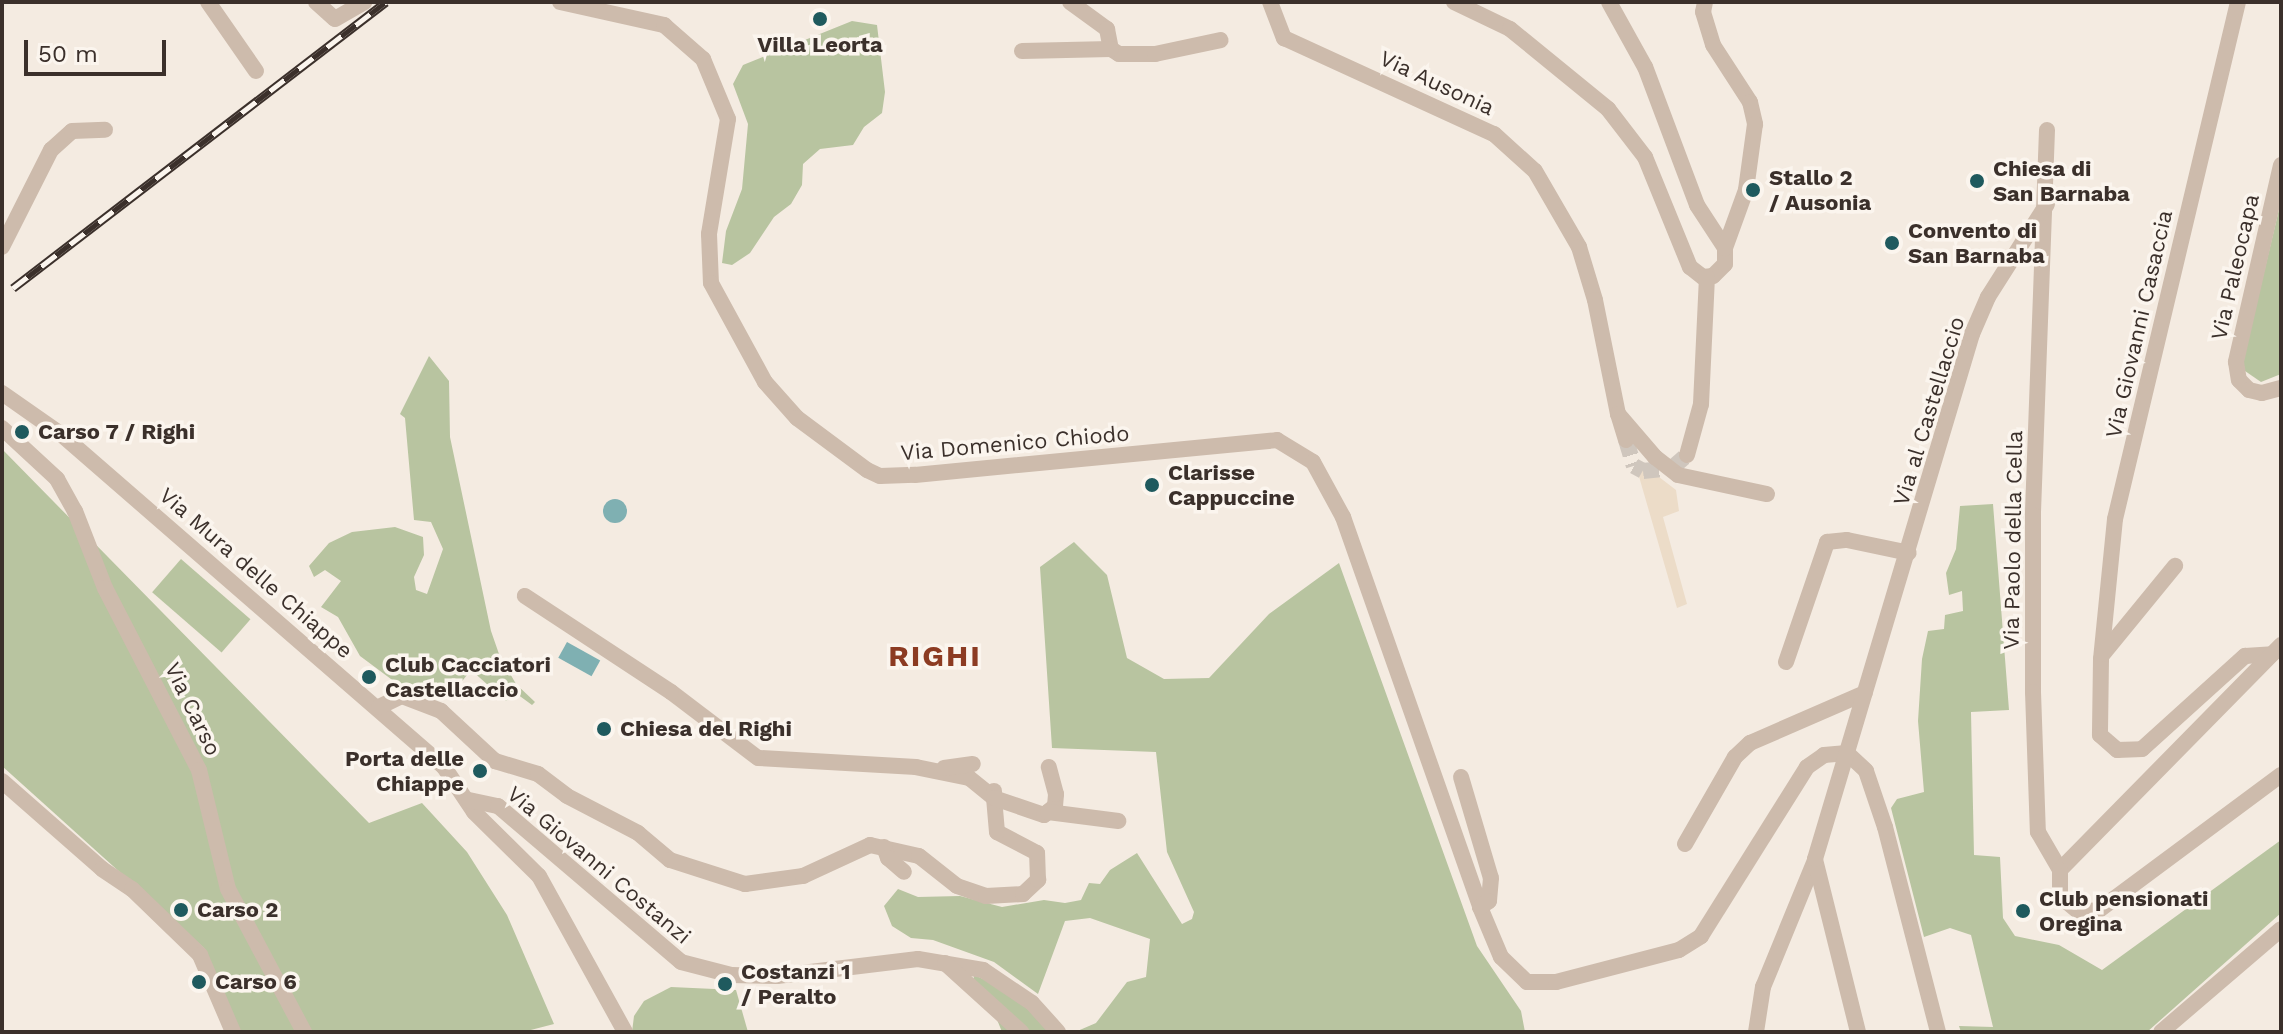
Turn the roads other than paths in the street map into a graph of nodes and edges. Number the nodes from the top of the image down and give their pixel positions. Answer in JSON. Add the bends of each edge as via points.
{"nodes":[{"id":1,"x":208,"y":2,"type":"edge"},
{"id":2,"x":316,"y":2,"type":"edge"},
{"id":3,"x":364,"y":2,"type":"edge"},
{"id":4,"x":1070,"y":2,"type":"edge"},
{"id":5,"x":1270,"y":2,"type":"edge"},
{"id":6,"x":1454,"y":2,"type":"edge"},
{"id":7,"x":1609,"y":2,"type":"edge"},
{"id":8,"x":1705,"y":2,"type":"edge"},
{"id":9,"x":2238,"y":2,"type":"edge"},
{"id":10,"x":567,"y":3,"type":"edge"},
{"id":11,"x":1221,"y":40,"type":"dead end"},
{"id":12,"x":1111,"y":49,"type":"junction"},
{"id":13,"x":1022,"y":51,"type":"dead end"},
{"id":14,"x":256,"y":71,"type":"dead end"},
{"id":15,"x":105,"y":130,"type":"dead end"},
{"id":16,"x":2047,"y":130,"type":"dead end"},
{"id":17,"x":2281,"y":165,"type":"edge"},
{"id":18,"x":2047,"y":204,"type":"junction"},
{"id":19,"x":2,"y":247,"type":"edge"},
{"id":20,"x":1725,"y":248,"type":"junction"},
{"id":21,"x":1707,"y":277,"type":"junction"},
{"id":22,"x":2281,"y":388,"type":"edge"},
{"id":23,"x":2,"y":393,"type":"edge"},
{"id":24,"x":1618,"y":414,"type":"junction"},
{"id":25,"x":2,"y":428,"type":"edge"},
{"id":26,"x":1626,"y":440,"type":"tunnel mouth"},
{"id":27,"x":1687,"y":455,"type":"dead end"},
{"id":28,"x":1767,"y":494,"type":"dead end"},
{"id":29,"x":1909,"y":553,"type":"junction"},
{"id":30,"x":2175,"y":566,"type":"dead end"},
{"id":31,"x":525,"y":596,"type":"dead end"},
{"id":32,"x":2276,"y":650,"type":"edge"},
{"id":33,"x":2101,"y":659,"type":"junction"},
{"id":34,"x":1786,"y":662,"type":"dead end"},
{"id":35,"x":1865,"y":693,"type":"junction"},
{"id":36,"x":379,"y":707,"type":"junction"},
{"id":37,"x":1847,"y":753,"type":"junction"},
{"id":38,"x":973,"y":764,"type":"dead end"},
{"id":39,"x":1049,"y":767,"type":"dead end"},
{"id":40,"x":939,"y":770,"type":"junction"},
{"id":41,"x":2281,"y":775,"type":"edge"},
{"id":42,"x":1461,"y":777,"type":"dead end"},
{"id":43,"x":2,"y":781,"type":"edge"},
{"id":44,"x":994,"y":795,"type":"junction"},
{"id":45,"x":469,"y":800,"type":"junction"},
{"id":46,"x":1048,"y":812,"type":"junction"},
{"id":47,"x":1118,"y":821,"type":"dead end"},
{"id":48,"x":1685,"y":844,"type":"dead end"},
{"id":49,"x":884,"y":847,"type":"junction"},
{"id":50,"x":1815,"y":859,"type":"junction"},
{"id":51,"x":2060,"y":870,"type":"junction"},
{"id":52,"x":904,"y":872,"type":"dead end"},
{"id":53,"x":1480,"y":907,"type":"junction"},
{"id":54,"x":2281,"y":929,"type":"edge"},
{"id":55,"x":945,"y":963,"type":"junction"},
{"id":56,"x":622,"y":1025,"type":"edge"},
{"id":57,"x":233,"y":1032,"type":"edge"},
{"id":58,"x":304,"y":1032,"type":"edge"},
{"id":59,"x":1021,"y":1032,"type":"edge"},
{"id":60,"x":1058,"y":1032,"type":"edge"},
{"id":61,"x":1756,"y":1032,"type":"edge"},
{"id":62,"x":1858,"y":1032,"type":"edge"},
{"id":63,"x":1938,"y":1032,"type":"edge"},
{"id":64,"x":2161,"y":1032,"type":"edge"}],
"edges":[{"from":1,"to":14,"type":"street"},
{"from":2,"to":3,"type":"street","via":[[335,19]]},
{"from":4,"to":12,"type":"street","via":[[1107,29]]},
{"from":5,"to":24,"type":"street","name":"Via Ausonia","via":[[1284,38],[1494,134],[1535,171],[1579,247]]},
{"from":6,"to":21,"type":"street","via":[[1510,29],[1608,109],[1645,157],[1690,267]]},
{"from":7,"to":20,"type":"street","via":[[1645,67],[1697,205]]},
{"from":8,"to":20,"type":"street","via":[[1713,45],[1750,102],[1755,124],[1746,190]]},
{"from":9,"to":33,"type":"street","name":"Via Giovanni Casaccia","via":[[2115,519]]},
{"from":10,"to":53,"type":"street","name":"Via Domenico Chiodo","via":[[664,25],[696,49],[713,75],[728,119],[709,234],[711,283],[765,382],[797,418],[867,470],[880,476],[915,475],[1277,440],[1313,462],[1343,517]]},
{"from":11,"to":12,"type":"street","via":[[1155,54]]},
{"from":12,"to":13,"type":"street"},
{"from":15,"to":19,"type":"street","via":[[72,131],[51,150]]},
{"from":16,"to":18,"type":"street","name":"Via Paolo della Cella"},
{"from":17,"to":22,"type":"street","name":"Via Paleocapa","via":[[2236,362],[2239,380],[2249,390]]},
{"from":18,"to":29,"type":"street","name":"Via al Castellaccio","via":[[1988,297],[1972,334]]},
{"from":18,"to":51,"type":"street","name":"Via Paolo della Cella","via":[[2033,515],[2033,706],[2038,832]]},
{"from":20,"to":21,"type":"street","via":[[1723,268]]},
{"from":21,"to":27,"type":"street","via":[[1701,404]]},
{"from":23,"to":36,"type":"street","name":"Via Mura delle Chiappe","via":[[74,445]]},
{"from":24,"to":26,"type":"street","name":"Via Ausonia"},
{"from":24,"to":28,"type":"street","name":"Via Ausonia","via":[[1678,475]]},
{"from":25,"to":58,"type":"street","name":"Via Carso","via":[[57,479],[75,511],[105,588],[199,770],[228,889]]},
{"from":29,"to":34,"type":"street","via":[[1847,540],[1827,542]]},
{"from":29,"to":35,"type":"street","name":"Via al Castellaccio"},
{"from":30,"to":33,"type":"street"},
{"from":31,"to":40,"type":"street","via":[[671,692],[758,758]]},
{"from":32,"to":33,"type":"street","name":"Via Giovanni Casaccia","via":[[2245,656],[2152,743],[2125,752],[2100,735]]},
{"from":32,"to":51,"type":"street"},
{"from":35,"to":37,"type":"street","name":"Via al Castellaccio"},
{"from":35,"to":48,"type":"street","via":[[1750,743],[1735,757]]},
{"from":36,"to":45,"type":"street","name":"Via Mura delle Chiappe","via":[[444,767]]},
{"from":36,"to":49,"type":"street","via":[[402,696],[441,711],[495,761],[538,774],[567,796],[638,833],[670,860],[745,884],[803,876],[866,845]]},
{"from":37,"to":50,"type":"street","name":"Via al Castellaccio"},
{"from":37,"to":53,"type":"street","name":"Via Domenico Chiodo","via":[[1824,755],[1807,767],[1729,897],[1701,936],[1679,950],[1556,982],[1527,982],[1501,957]]},
{"from":37,"to":63,"type":"street","via":[[1866,771],[1885,827]]},
{"from":38,"to":40,"type":"street"},
{"from":39,"to":46,"type":"street","via":[[1056,794]]},
{"from":40,"to":44,"type":"street","via":[[969,778]]},
{"from":41,"to":51,"type":"street","name":"Via Paolo della Cella","via":[[2099,910],[2070,909],[2057,887]]},
{"from":42,"to":53,"type":"street","via":[[1491,878],[1489,901]]},
{"from":43,"to":57,"type":"street","via":[[132,889],[200,955]]},
{"from":44,"to":46,"type":"street","via":[[1026,813]]},
{"from":44,"to":49,"type":"street","via":[[997,832],[1039,858],[1038,880],[1023,894],[1001,898],[957,886],[919,856]]},
{"from":45,"to":55,"type":"street","name":"Via Giovanni Costanzi","via":[[498,806],[681,962],[731,975],[777,976],[918,959]]},
{"from":45,"to":56,"type":"street","name":"Via Mura delle Chiappe","via":[[492,833],[539,876]]},
{"from":46,"to":47,"type":"street"},
{"from":49,"to":52,"type":"street"},
{"from":50,"to":61,"type":"street","via":[[1763,987]]},
{"from":50,"to":62,"type":"street"},
{"from":54,"to":64,"type":"street"},
{"from":55,"to":59,"type":"street"},
{"from":55,"to":60,"type":"street","name":"Via Giovanni Costanzi","via":[[983,970],[1005,982]]}]}
